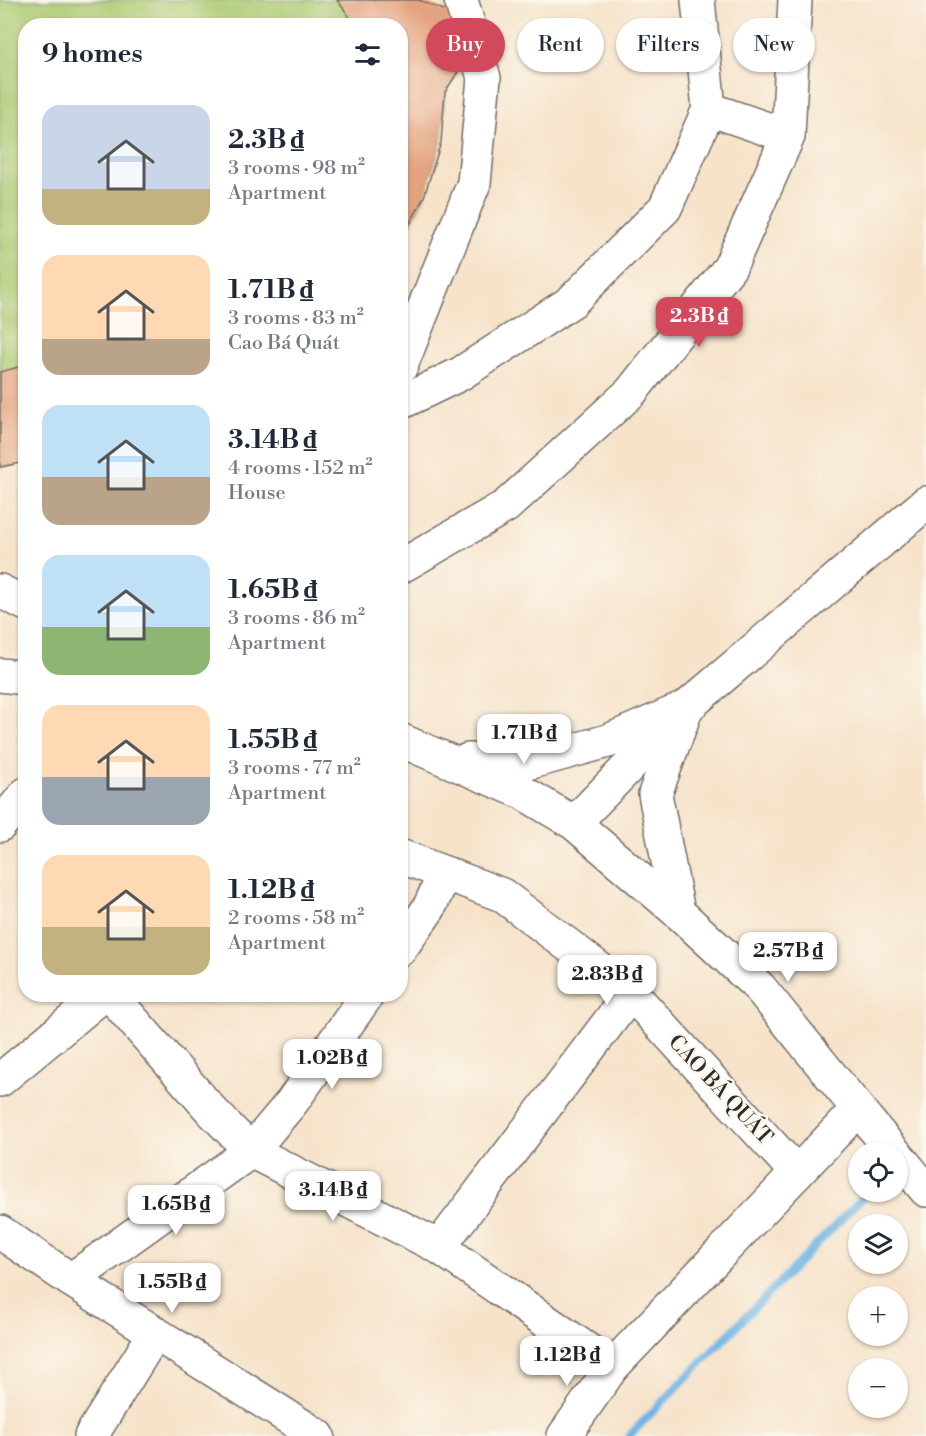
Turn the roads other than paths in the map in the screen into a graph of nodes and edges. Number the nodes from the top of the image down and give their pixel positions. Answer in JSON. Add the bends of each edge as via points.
{"nodes":[{"id":1,"x":461,"y":0,"type":"edge"},
{"id":2,"x":698,"y":0,"type":"edge"},
{"id":3,"x":795,"y":0,"type":"edge"},
{"id":4,"x":709,"y":109,"type":"junction"},
{"id":5,"x":788,"y":136,"type":"junction"},
{"id":6,"x":408,"y":348,"type":"edge"},
{"id":7,"x":408,"y":399,"type":"edge"},
{"id":8,"x":926,"y":503,"type":"edge"},
{"id":9,"x":408,"y":562,"type":"edge"},
{"id":10,"x":0,"y":591,"type":"edge"},
{"id":11,"x":18,"y":600,"type":"edge"},
{"id":12,"x":0,"y":675,"type":"edge"},
{"id":13,"x":18,"y":677,"type":"edge"},
{"id":14,"x":687,"y":707,"type":"junction"},
{"id":15,"x":408,"y":743,"type":"edge"},
{"id":16,"x":448,"y":760,"type":"junction"},
{"id":17,"x":18,"y":804,"type":"edge"},
{"id":18,"x":574,"y":823,"type":"junction"},
{"id":19,"x":0,"y":825,"type":"edge"},
{"id":20,"x":18,"y":829,"type":"edge"},
{"id":21,"x":0,"y":832,"type":"edge"},
{"id":22,"x":408,"y":859,"type":"edge"},
{"id":23,"x":445,"y":873,"type":"junction"},
{"id":24,"x":678,"y":912,"type":"junction"},
{"id":25,"x":408,"y":938,"type":"edge"},
{"id":26,"x":631,"y":993,"type":"junction"},
{"id":27,"x":94,"y":1002,"type":"edge"},
{"id":28,"x":117,"y":1002,"type":"edge"},
{"id":29,"x":362,"y":1002,"type":"edge"},
{"id":30,"x":0,"y":1080,"type":"edge"},
{"id":31,"x":858,"y":1109,"type":"junction"},
{"id":32,"x":886,"y":1142,"type":"edge"},
{"id":33,"x":251,"y":1151,"type":"junction"},
{"id":34,"x":908,"y":1168,"type":"edge"},
{"id":35,"x":797,"y":1173,"type":"junction"},
{"id":36,"x":926,"y":1190,"type":"edge"},
{"id":37,"x":0,"y":1232,"type":"edge"},
{"id":38,"x":439,"y":1247,"type":"junction"},
{"id":39,"x":71,"y":1280,"type":"junction"},
{"id":40,"x":155,"y":1333,"type":"junction"},
{"id":41,"x":612,"y":1367,"type":"junction"},
{"id":42,"x":91,"y":1436,"type":"edge"},
{"id":43,"x":318,"y":1436,"type":"edge"},
{"id":44,"x":564,"y":1436,"type":"edge"}],
"edges":[{"from":1,"to":6,"type":"street","via":[[484,78],[474,183]]},
{"from":2,"to":4,"type":"street"},
{"from":3,"to":5,"type":"street"},
{"from":4,"to":5,"type":"street"},
{"from":4,"to":7,"type":"street","via":[[665,208],[571,302],[460,374]]},
{"from":5,"to":9,"type":"street","via":[[730,267],[631,392],[506,506]]},
{"from":8,"to":14,"type":"street"},
{"from":10,"to":11,"type":"street"},
{"from":12,"to":13,"type":"street"},
{"from":14,"to":16,"type":"street","via":[[608,741],[528,763]]},
{"from":14,"to":18,"type":"street"},
{"from":14,"to":24,"type":"street","via":[[655,794]]},
{"from":15,"to":16,"type":"street"},
{"from":16,"to":18,"type":"street","via":[[522,792]]},
{"from":17,"to":19,"type":"street"},
{"from":18,"to":24,"type":"street"},
{"from":20,"to":21,"type":"street"},
{"from":22,"to":23,"type":"street","name":"CAO BÁ QUÁT"},
{"from":23,"to":25,"type":"street","via":[[429,908]]},
{"from":23,"to":26,"type":"street","name":"CAO BÁ QUÁT","via":[[502,895]]},
{"from":24,"to":31,"type":"street","via":[[760,988]]},
{"from":26,"to":35,"type":"street","name":"CAO BÁ QUÁT"},
{"from":26,"to":38,"type":"street"},
{"from":27,"to":30,"type":"street"},
{"from":28,"to":33,"type":"street"},
{"from":29,"to":33,"type":"street","via":[[292,1102]]},
{"from":31,"to":32,"type":"street"},
{"from":31,"to":35,"type":"street"},
{"from":33,"to":38,"type":"street"},
{"from":33,"to":39,"type":"street"},
{"from":34,"to":36,"type":"street"},
{"from":35,"to":41,"type":"street"},
{"from":37,"to":39,"type":"street"},
{"from":38,"to":41,"type":"street"},
{"from":39,"to":40,"type":"street"},
{"from":40,"to":42,"type":"street"},
{"from":40,"to":43,"type":"street"},
{"from":41,"to":44,"type":"street"}]}
